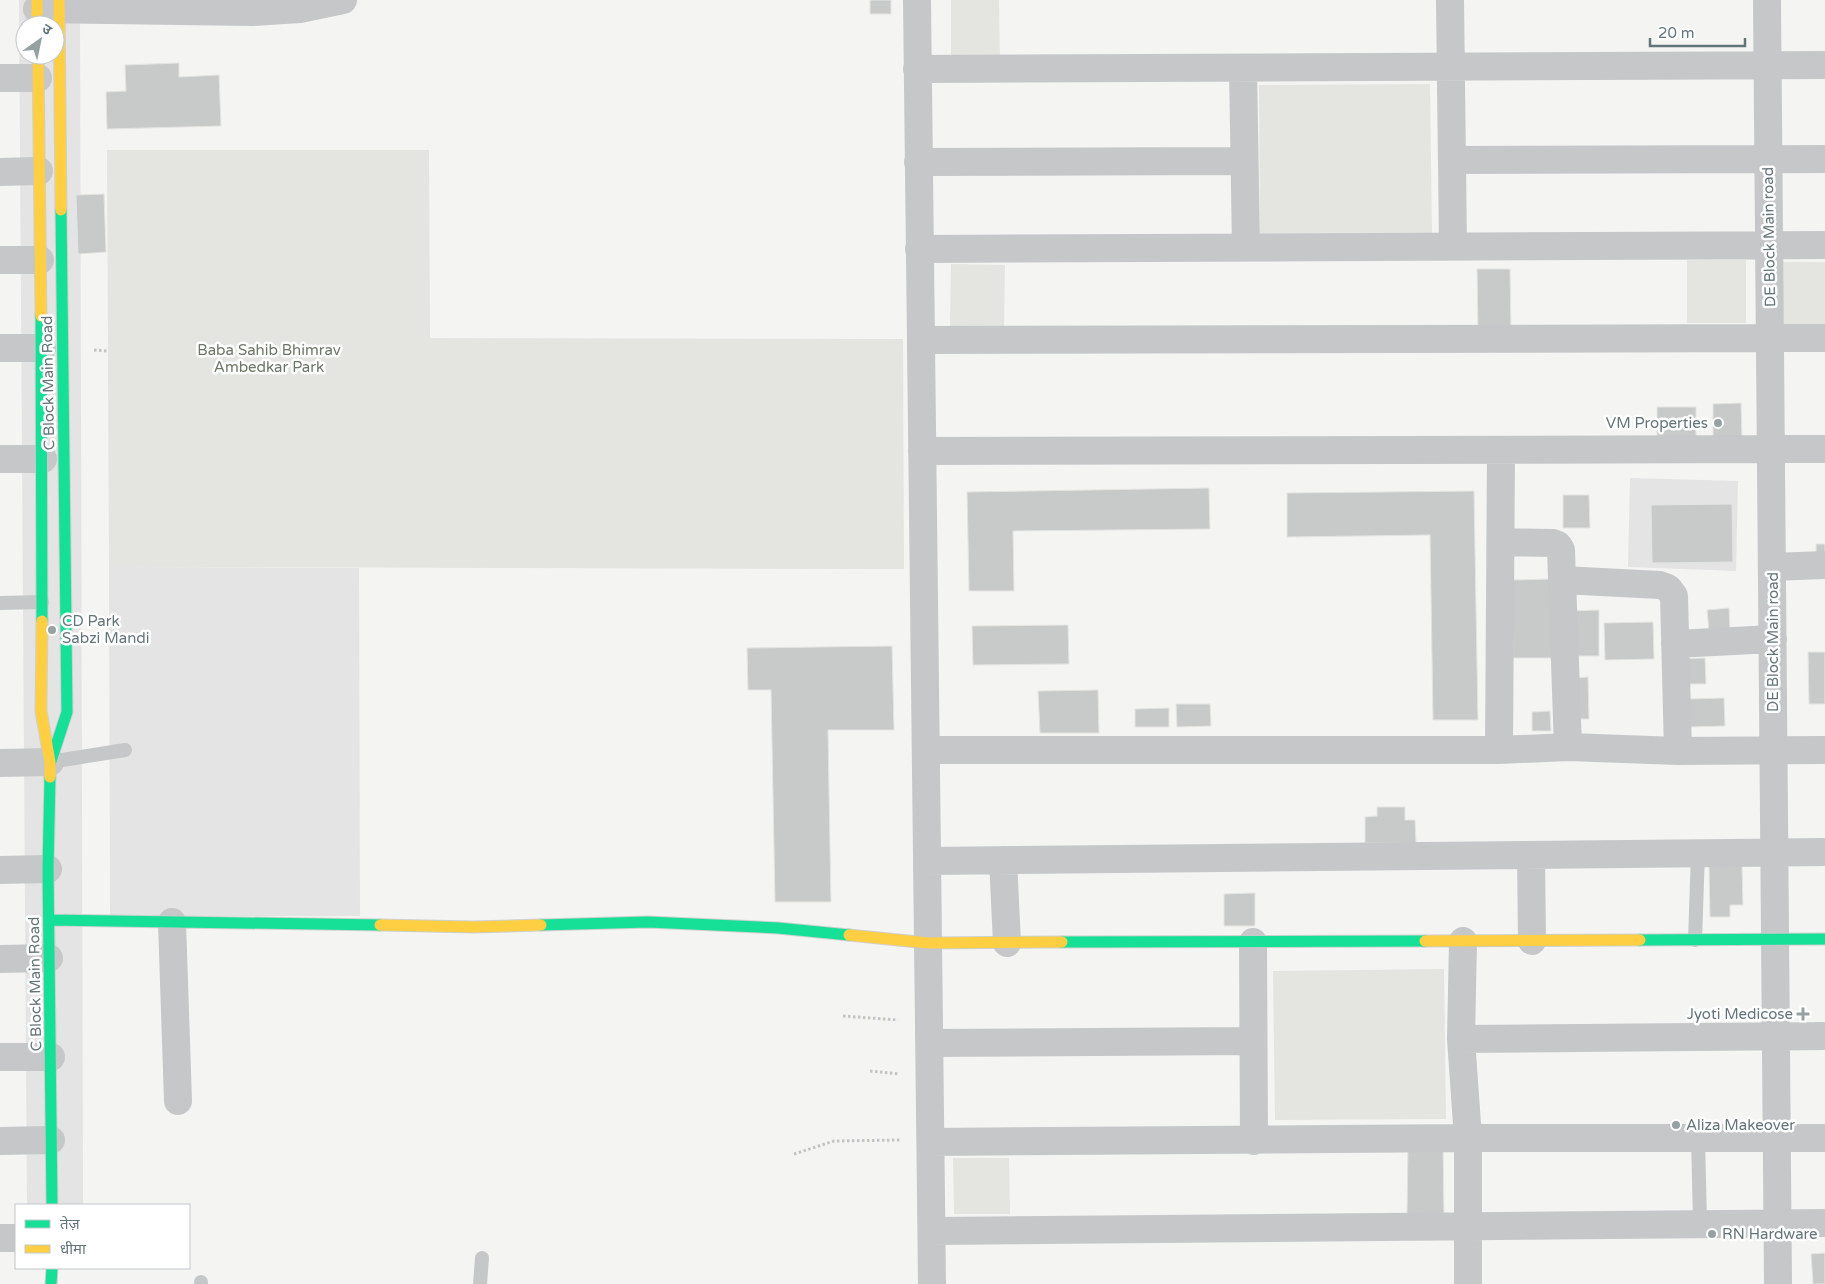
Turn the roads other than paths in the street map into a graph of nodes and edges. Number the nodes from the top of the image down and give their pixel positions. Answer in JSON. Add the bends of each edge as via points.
{"nodes":[{"id":1,"x":343,"y":0,"type":"edge"},
{"id":2,"x":917,"y":0,"type":"edge"},
{"id":3,"x":1450,"y":0,"type":"edge"},
{"id":4,"x":1768,"y":0,"type":"edge"},
{"id":5,"x":46,"y":9,"type":"edge"},
{"id":6,"x":1825,"y":65,"type":"edge"},
{"id":7,"x":38,"y":66,"type":"edge"},
{"id":8,"x":1768,"y":66,"type":"junction"},
{"id":9,"x":1450,"y":67,"type":"junction"},
{"id":10,"x":1243,"y":68,"type":"junction"},
{"id":11,"x":917,"y":69,"type":"junction"},
{"id":12,"x":0,"y":78,"type":"edge"},
{"id":13,"x":1769,"y":159,"type":"junction"},
{"id":14,"x":1825,"y":159,"type":"edge"},
{"id":15,"x":1452,"y":160,"type":"junction"},
{"id":16,"x":1244,"y":161,"type":"junction"},
{"id":17,"x":918,"y":162,"type":"junction"},
{"id":18,"x":0,"y":172,"type":"edge"},
{"id":19,"x":39,"y":172,"type":"junction"},
{"id":20,"x":1769,"y":244,"type":"junction"},
{"id":21,"x":1825,"y":245,"type":"edge"},
{"id":22,"x":1453,"y":246,"type":"junction"},
{"id":23,"x":1246,"y":247,"type":"junction"},
{"id":24,"x":920,"y":249,"type":"junction"},
{"id":25,"x":0,"y":260,"type":"edge"},
{"id":26,"x":40,"y":260,"type":"junction"},
{"id":27,"x":1770,"y":338,"type":"junction"},
{"id":28,"x":1825,"y":338,"type":"edge"},
{"id":29,"x":921,"y":340,"type":"junction"},
{"id":30,"x":0,"y":348,"type":"edge"},
{"id":31,"x":42,"y":348,"type":"junction"},
{"id":32,"x":1771,"y":449,"type":"junction"},
{"id":33,"x":1825,"y":449,"type":"edge"},
{"id":34,"x":1501,"y":450,"type":"junction"},
{"id":35,"x":922,"y":451,"type":"junction"},
{"id":36,"x":0,"y":459,"type":"edge"},
{"id":37,"x":43,"y":459,"type":"junction"},
{"id":38,"x":1501,"y":542,"type":"junction"},
{"id":39,"x":1825,"y":565,"type":"edge"},
{"id":40,"x":1772,"y":567,"type":"junction"},
{"id":41,"x":1562,"y":580,"type":"junction"},
{"id":42,"x":42,"y":602,"type":"junction"},
{"id":43,"x":0,"y":603,"type":"edge"},
{"id":44,"x":1773,"y":640,"type":"junction"},
{"id":45,"x":1675,"y":644,"type":"junction"},
{"id":46,"x":1568,"y":747,"type":"junction"},
{"id":47,"x":125,"y":750,"type":"dead end"},
{"id":48,"x":926,"y":750,"type":"junction"},
{"id":49,"x":1500,"y":750,"type":"junction"},
{"id":50,"x":1774,"y":750,"type":"junction"},
{"id":51,"x":1825,"y":750,"type":"edge"},
{"id":52,"x":1678,"y":751,"type":"junction"},
{"id":53,"x":50,"y":762,"type":"junction"},
{"id":54,"x":0,"y":763,"type":"edge"},
{"id":55,"x":1774,"y":852,"type":"junction"},
{"id":56,"x":1825,"y":852,"type":"edge"},
{"id":57,"x":1698,"y":853,"type":"junction"},
{"id":58,"x":1531,"y":854,"type":"junction"},
{"id":59,"x":1003,"y":860,"type":"junction"},
{"id":60,"x":927,"y":861,"type":"junction"},
{"id":61,"x":0,"y":870,"type":"edge"},
{"id":62,"x":48,"y":870,"type":"junction"},
{"id":63,"x":49,"y":920,"type":"junction"},
{"id":64,"x":172,"y":922,"type":"junction"},
{"id":65,"x":1825,"y":939,"type":"edge"},
{"id":66,"x":1532,"y":940,"type":"junction"},
{"id":67,"x":1695,"y":940,"type":"junction"},
{"id":68,"x":1775,"y":940,"type":"junction"},
{"id":69,"x":1463,"y":941,"type":"junction"},
{"id":70,"x":1253,"y":942,"type":"junction"},
{"id":71,"x":928,"y":943,"type":"junction"},
{"id":72,"x":1007,"y":943,"type":"junction"},
{"id":73,"x":49,"y":958,"type":"junction"},
{"id":74,"x":0,"y":959,"type":"edge"},
{"id":75,"x":929,"y":1033,"type":"junction"},
{"id":76,"x":1776,"y":1036,"type":"junction"},
{"id":77,"x":1825,"y":1036,"type":"edge"},
{"id":78,"x":1462,"y":1039,"type":"junction"},
{"id":79,"x":1254,"y":1041,"type":"junction"},
{"id":80,"x":51,"y":1056,"type":"junction"},
{"id":81,"x":0,"y":1057,"type":"edge"},
{"id":82,"x":178,"y":1101,"type":"dead end"},
{"id":83,"x":1468,"y":1138,"type":"junction"},
{"id":84,"x":1698,"y":1138,"type":"junction"},
{"id":85,"x":1777,"y":1138,"type":"junction"},
{"id":86,"x":1825,"y":1138,"type":"edge"},
{"id":87,"x":52,"y":1140,"type":"junction"},
{"id":88,"x":0,"y":1141,"type":"edge"},
{"id":89,"x":1254,"y":1141,"type":"junction"},
{"id":90,"x":931,"y":1142,"type":"junction"},
{"id":91,"x":52,"y":1204,"type":"edge"},
{"id":92,"x":1700,"y":1222,"type":"junction"},
{"id":93,"x":1777,"y":1223,"type":"junction"},
{"id":94,"x":1825,"y":1223,"type":"edge"},
{"id":95,"x":1468,"y":1226,"type":"junction"},
{"id":96,"x":932,"y":1231,"type":"junction"},
{"id":97,"x":0,"y":1238,"type":"edge"},
{"id":98,"x":15,"y":1238,"type":"edge"},
{"id":99,"x":482,"y":1258,"type":"dead end"},
{"id":100,"x":52,"y":1269,"type":"edge"},
{"id":101,"x":52,"y":1284,"type":"edge"},
{"id":102,"x":480,"y":1284,"type":"edge"},
{"id":103,"x":932,"y":1284,"type":"edge"},
{"id":104,"x":1468,"y":1284,"type":"edge"},
{"id":105,"x":1778,"y":1284,"type":"edge"}],
"edges":[{"from":1,"to":5,"type":"street","via":[[300,9],[252,12]]},
{"from":2,"to":11,"type":"street"},
{"from":3,"to":9,"type":"street"},
{"from":4,"to":8,"type":"street","name":"DE Block Main road"},
{"from":5,"to":53,"type":"street","name":"C Block Main Road","via":[[67,712]]},
{"from":6,"to":8,"type":"street"},
{"from":7,"to":12,"type":"street"},
{"from":7,"to":19,"type":"street","name":"C Block Main Road"},
{"from":8,"to":9,"type":"street"},
{"from":8,"to":13,"type":"street","name":"DE Block Main road"},
{"from":9,"to":10,"type":"street"},
{"from":9,"to":15,"type":"street"},
{"from":10,"to":11,"type":"street"},
{"from":10,"to":16,"type":"street"},
{"from":11,"to":17,"type":"street"},
{"from":13,"to":14,"type":"street"},
{"from":13,"to":15,"type":"street"},
{"from":13,"to":20,"type":"street","name":"DE Block Main road"},
{"from":15,"to":22,"type":"street"},
{"from":16,"to":17,"type":"street"},
{"from":16,"to":23,"type":"street"},
{"from":17,"to":24,"type":"street"},
{"from":18,"to":19,"type":"street"},
{"from":19,"to":26,"type":"street","name":"C Block Main Road"},
{"from":20,"to":21,"type":"street"},
{"from":20,"to":22,"type":"street"},
{"from":20,"to":27,"type":"street","name":"DE Block Main road"},
{"from":22,"to":23,"type":"street"},
{"from":23,"to":24,"type":"street"},
{"from":24,"to":29,"type":"street"},
{"from":25,"to":26,"type":"street"},
{"from":26,"to":31,"type":"street","name":"C Block Main Road"},
{"from":27,"to":28,"type":"street"},
{"from":27,"to":29,"type":"street"},
{"from":27,"to":32,"type":"street","name":"DE Block Main road"},
{"from":29,"to":35,"type":"street"},
{"from":30,"to":31,"type":"street"},
{"from":31,"to":37,"type":"street","name":"C Block Main Road"},
{"from":32,"to":33,"type":"street"},
{"from":32,"to":34,"type":"street"},
{"from":32,"to":40,"type":"street","name":"DE Block Main road"},
{"from":34,"to":35,"type":"street"},
{"from":34,"to":38,"type":"street"},
{"from":35,"to":48,"type":"street"},
{"from":36,"to":37,"type":"street"},
{"from":37,"to":42,"type":"street","name":"C Block Main Road"},
{"from":38,"to":41,"type":"street","via":[[1558,545]]},
{"from":38,"to":49,"type":"street"},
{"from":39,"to":40,"type":"street"},
{"from":40,"to":44,"type":"street","name":"DE Block Main road"},
{"from":41,"to":45,"type":"street","via":[[1660,584],[1668,588],[1674,596]]},
{"from":41,"to":46,"type":"street"},
{"from":42,"to":43,"type":"lane"},
{"from":42,"to":53,"type":"street","name":"C Block Main Road","via":[[41,711]]},
{"from":44,"to":45,"type":"street"},
{"from":44,"to":50,"type":"street","name":"DE Block Main road"},
{"from":45,"to":52,"type":"street"},
{"from":46,"to":49,"type":"street"},
{"from":46,"to":52,"type":"street"},
{"from":47,"to":53,"type":"lane"},
{"from":48,"to":49,"type":"street"},
{"from":48,"to":60,"type":"street"},
{"from":50,"to":51,"type":"street"},
{"from":50,"to":52,"type":"street"},
{"from":50,"to":55,"type":"street","name":"DE Block Main road"},
{"from":53,"to":54,"type":"street"},
{"from":53,"to":62,"type":"street","name":"C Block Main Road"},
{"from":55,"to":56,"type":"street"},
{"from":55,"to":57,"type":"street"},
{"from":55,"to":68,"type":"street","name":"DE Block Main road"},
{"from":57,"to":58,"type":"street"},
{"from":57,"to":67,"type":"lane"},
{"from":58,"to":59,"type":"street"},
{"from":58,"to":66,"type":"street"},
{"from":59,"to":60,"type":"street"},
{"from":59,"to":72,"type":"street"},
{"from":60,"to":71,"type":"street"},
{"from":61,"to":62,"type":"street"},
{"from":62,"to":63,"type":"street","name":"C Block Main Road"},
{"from":63,"to":64,"type":"street"},
{"from":63,"to":73,"type":"street","name":"C Block Main Road"},
{"from":64,"to":71,"type":"street","via":[[474,927],[648,922],[778,928]]},
{"from":64,"to":82,"type":"street"},
{"from":65,"to":68,"type":"street"},
{"from":66,"to":67,"type":"street"},
{"from":66,"to":69,"type":"street"},
{"from":67,"to":68,"type":"street"},
{"from":68,"to":76,"type":"street","name":"DE Block Main road"},
{"from":69,"to":70,"type":"street"},
{"from":69,"to":78,"type":"street"},
{"from":70,"to":72,"type":"street"},
{"from":70,"to":79,"type":"street"},
{"from":71,"to":72,"type":"street"},
{"from":71,"to":75,"type":"street"},
{"from":73,"to":74,"type":"street"},
{"from":73,"to":80,"type":"street","name":"C Block Main Road"},
{"from":75,"to":79,"type":"street"},
{"from":75,"to":90,"type":"street"},
{"from":76,"to":77,"type":"street"},
{"from":76,"to":78,"type":"street"},
{"from":76,"to":85,"type":"street","name":"DE Block Main road"},
{"from":78,"to":83,"type":"street"},
{"from":79,"to":89,"type":"street"},
{"from":80,"to":81,"type":"street"},
{"from":80,"to":87,"type":"street","name":"C Block Main Road"},
{"from":83,"to":84,"type":"street"},
{"from":83,"to":89,"type":"street"},
{"from":83,"to":95,"type":"street"},
{"from":84,"to":85,"type":"street"},
{"from":84,"to":92,"type":"lane"},
{"from":85,"to":86,"type":"street"},
{"from":85,"to":93,"type":"street","name":"DE Block Main road"},
{"from":87,"to":88,"type":"street"},
{"from":87,"to":91,"type":"street","name":"C Block Main Road"},
{"from":89,"to":90,"type":"street"},
{"from":90,"to":96,"type":"street"},
{"from":92,"to":93,"type":"street"},
{"from":92,"to":95,"type":"street"},
{"from":93,"to":94,"type":"street"},
{"from":93,"to":105,"type":"street","name":"DE Block Main road"},
{"from":95,"to":96,"type":"street"},
{"from":95,"to":104,"type":"street"},
{"from":96,"to":103,"type":"street"},
{"from":97,"to":98,"type":"street"},
{"from":99,"to":102,"type":"lane"},
{"from":100,"to":101,"type":"street"}]}
